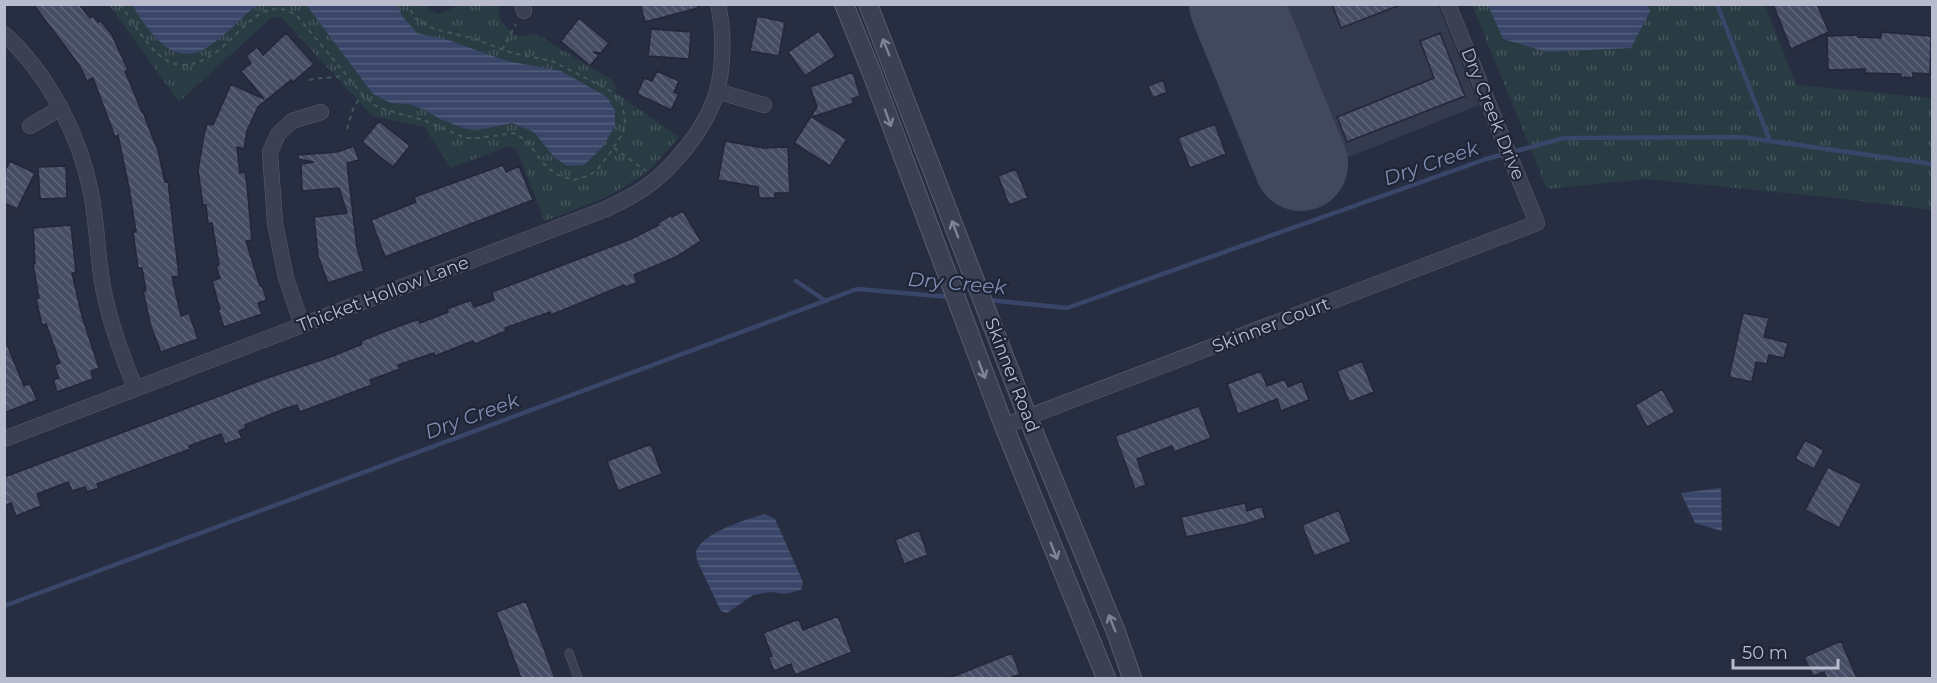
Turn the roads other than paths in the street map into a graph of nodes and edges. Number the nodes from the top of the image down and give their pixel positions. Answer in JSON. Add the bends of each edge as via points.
{"nodes":[{"id":1,"x":718,"y":4,"type":"edge"},
{"id":2,"x":843,"y":4,"type":"edge"},
{"id":3,"x":868,"y":4,"type":"edge"},
{"id":4,"x":1448,"y":4,"type":"edge"},
{"id":5,"x":4,"y":34,"type":"edge"},
{"id":6,"x":717,"y":91,"type":"junction"},
{"id":7,"x":764,"y":105,"type":"dead end"},
{"id":8,"x":61,"y":108,"type":"junction"},
{"id":9,"x":321,"y":111,"type":"dead end"},
{"id":10,"x":30,"y":126,"type":"dead end"},
{"id":11,"x":1538,"y":222,"type":"joint"},
{"id":12,"x":302,"y":325,"type":"junction"},
{"id":13,"x":135,"y":388,"type":"junction"},
{"id":14,"x":1028,"y":418,"type":"junction"},
{"id":15,"x":1004,"y":426,"type":"junction"},
{"id":16,"x":4,"y":439,"type":"edge"},
{"id":17,"x":569,"y":653,"type":"dead end"},
{"id":18,"x":578,"y":678,"type":"edge"},
{"id":19,"x":1106,"y":678,"type":"edge"},
{"id":20,"x":1132,"y":678,"type":"edge"}],
"edges":[{"from":1,"to":6,"type":"street","name":"Thicket Hollow Lane","via":[[723,27]]},
{"from":2,"to":15,"type":"street","name":"Skinner Road","one_way":true},
{"from":14,"to":3,"type":"street","name":"Skinner Road","one_way":true},
{"from":4,"to":11,"type":"street","name":"Dry Creek Drive"},
{"from":5,"to":8,"type":"street","via":[[15,43]]},
{"from":6,"to":7,"type":"street"},
{"from":6,"to":12,"type":"street","name":"Thicket Hollow Lane","via":[[695,136],[645,188],[606,209]]},
{"from":8,"to":10,"type":"street"},
{"from":8,"to":13,"type":"street","via":[[80,152],[91,193],[104,295]]},
{"from":9,"to":12,"type":"street","via":[[292,122],[278,134],[270,152],[275,223],[286,278]]},
{"from":11,"to":14,"type":"street","name":"Skinner Court"},
{"from":12,"to":13,"type":"street","name":"Thicket Hollow Lane"},
{"from":13,"to":16,"type":"street","name":"Thicket Hollow Lane"},
{"from":14,"to":15,"type":"street","name":"Skinner Court"},
{"from":20,"to":14,"type":"street","name":"Skinner Road","one_way":true},
{"from":15,"to":19,"type":"street","name":"Skinner Road","one_way":true},
{"from":17,"to":18,"type":"lane"}]}
